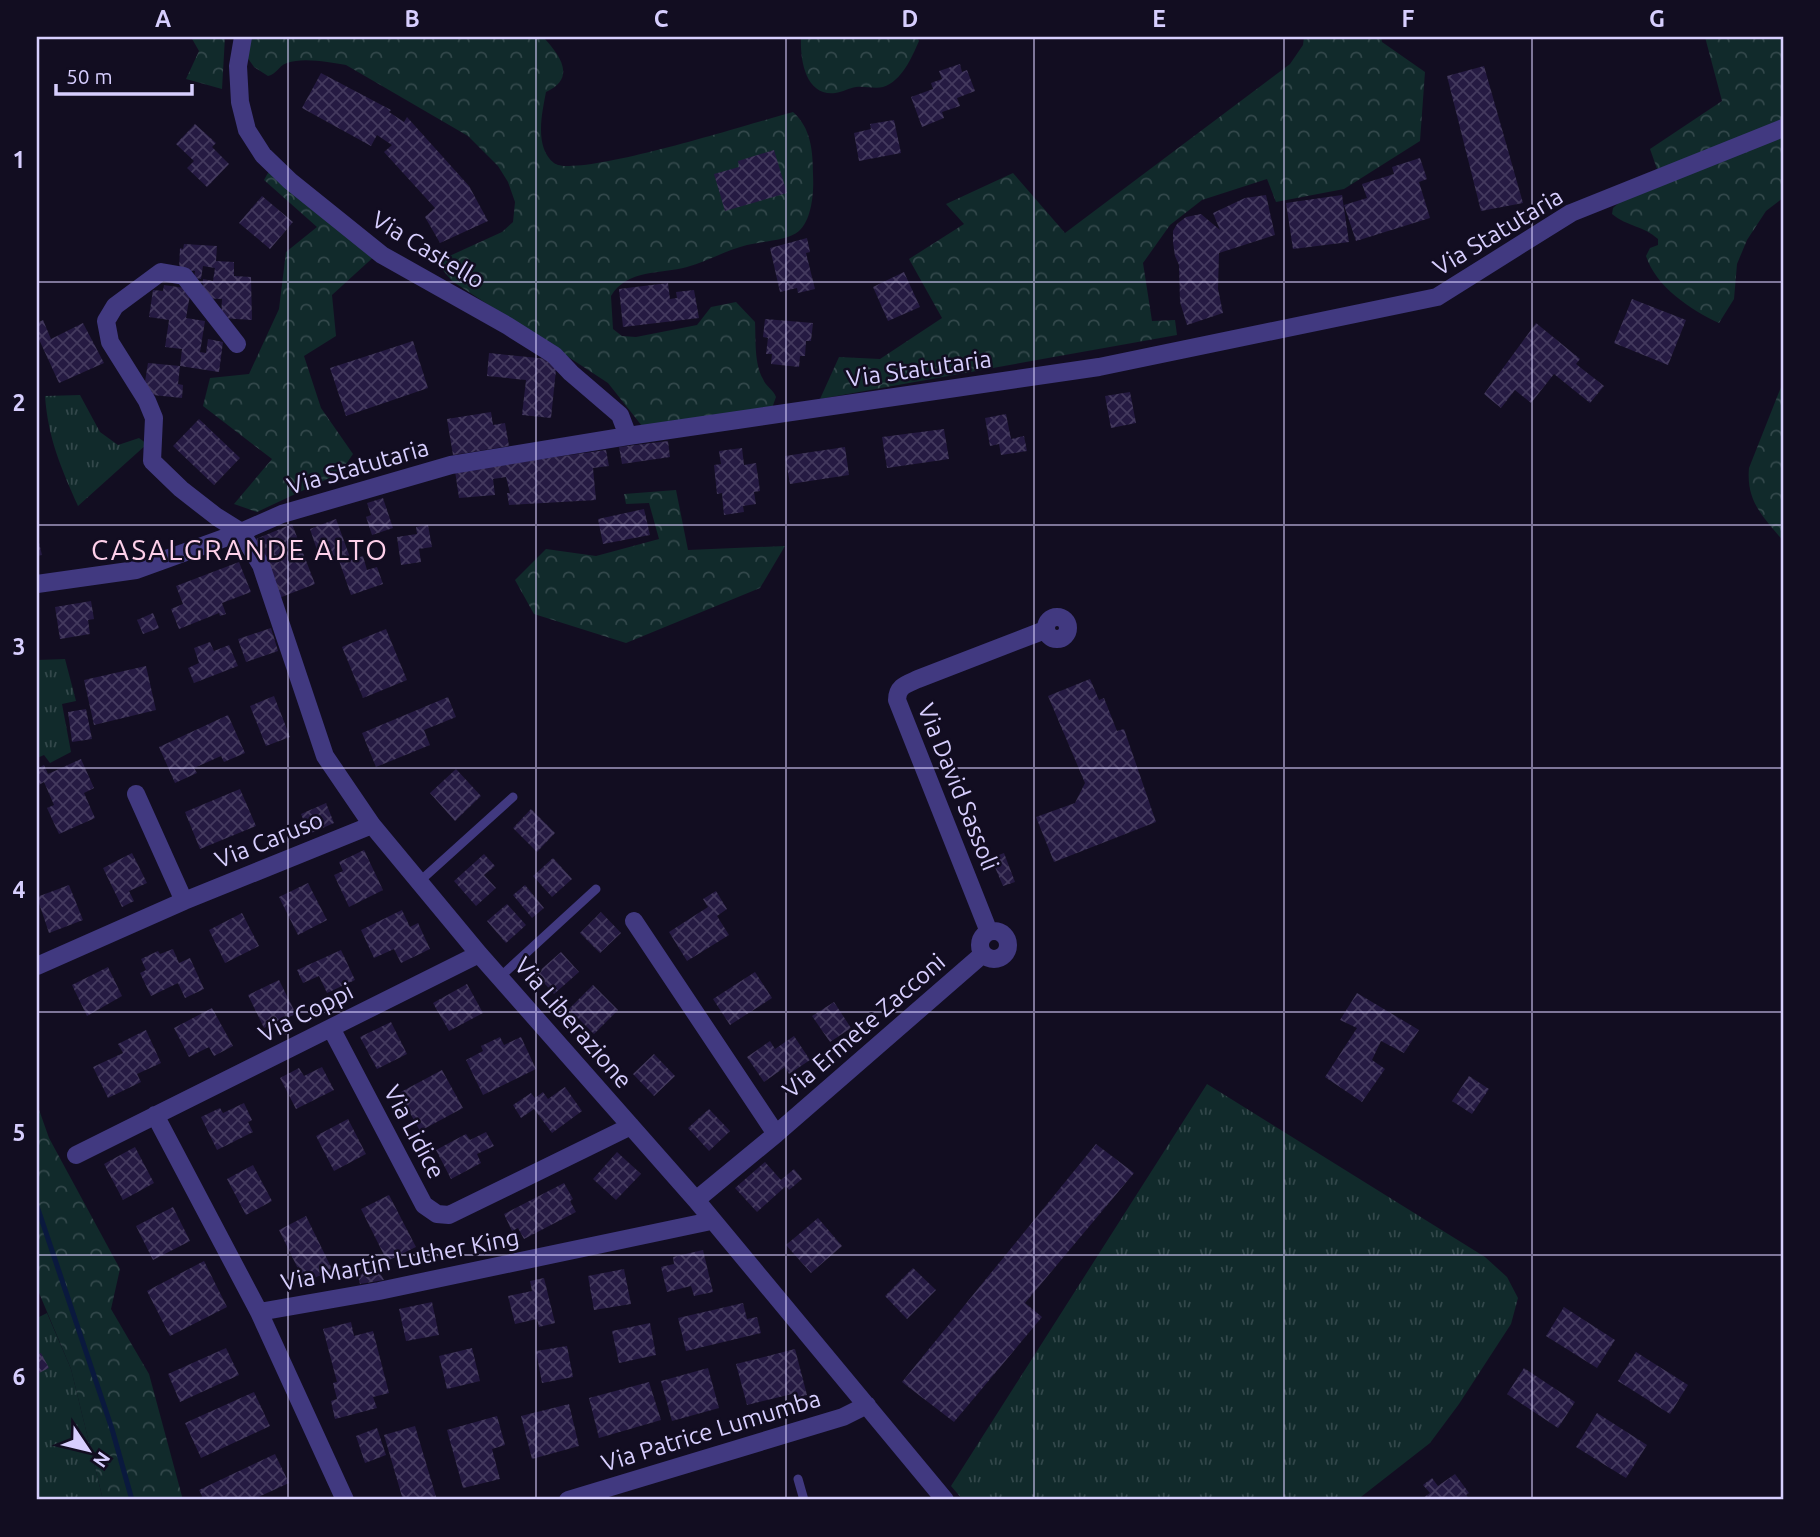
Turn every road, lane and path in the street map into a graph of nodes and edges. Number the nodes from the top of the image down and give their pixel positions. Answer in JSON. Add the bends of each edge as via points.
{"nodes":[{"id":1,"x":243,"y":37,"type":"edge"},
{"id":2,"x":1783,"y":128,"type":"edge"},
{"id":3,"x":237,"y":344,"type":"dead end"},
{"id":4,"x":628,"y":436,"type":"junction"},
{"id":5,"x":242,"y":532,"type":"junction"},
{"id":6,"x":37,"y":584,"type":"edge"},
{"id":7,"x":1045,"y":630,"type":"dead end"},
{"id":8,"x":136,"y":794,"type":"dead end"},
{"id":9,"x":513,"y":797,"type":"dead end"},
{"id":10,"x":372,"y":825,"type":"junction"},
{"id":11,"x":420,"y":881,"type":"junction"},
{"id":12,"x":596,"y":889,"type":"dead end"},
{"id":13,"x":184,"y":901,"type":"junction"},
{"id":14,"x":634,"y":921,"type":"dead end"},
{"id":15,"x":479,"y":954,"type":"junction"},
{"id":16,"x":983,"y":954,"type":"joint"},
{"id":17,"x":37,"y":966,"type":"edge"},
{"id":18,"x":500,"y":977,"type":"junction"},
{"id":19,"x":331,"y":1028,"type":"junction"},
{"id":20,"x":155,"y":1115,"type":"junction"},
{"id":21,"x":631,"y":1126,"type":"junction"},
{"id":22,"x":776,"y":1134,"type":"junction"},
{"id":23,"x":76,"y":1155,"type":"dead end"},
{"id":24,"x":696,"y":1200,"type":"junction"},
{"id":25,"x":711,"y":1221,"type":"junction"},
{"id":26,"x":259,"y":1312,"type":"junction"},
{"id":27,"x":867,"y":1405,"type":"junction"},
{"id":28,"x":798,"y":1479,"type":"dead end"},
{"id":29,"x":345,"y":1500,"type":"edge"},
{"id":30,"x":568,"y":1500,"type":"edge"},
{"id":31,"x":804,"y":1500,"type":"edge"},
{"id":32,"x":945,"y":1500,"type":"edge"}],
"edges":[{"from":1,"to":4,"type":"street","name":"Via Castello","via":[[238,66],[240,102],[247,130],[263,155],[382,255],[554,355],[620,415]]},
{"from":2,"to":4,"type":"street","name":"Via Statutaria","via":[[1571,214],[1437,297],[1100,367]]},
{"from":3,"to":5,"type":"street","via":[[184,276],[161,272],[115,306],[106,321],[110,342],[154,418],[152,461],[181,489]]},
{"from":4,"to":5,"type":"street","name":"Via Statutaria","via":[[446,466],[282,514]]},
{"from":5,"to":6,"type":"street","name":"Via Statutaria","via":[[136,570]]},
{"from":5,"to":10,"type":"street","name":"Via Liberazione","via":[[261,565],[324,756]]},
{"from":7,"to":16,"type":"street","name":"Via David Sassoli","via":[[918,679],[897,693],[989,932],[981,940]]},
{"from":8,"to":13,"type":"street"},
{"from":9,"to":11,"type":"lane"},
{"from":10,"to":11,"type":"street","name":"Via Liberazione"},
{"from":10,"to":13,"type":"street","name":"Via Caruso"},
{"from":11,"to":15,"type":"street","name":"Via Liberazione"},
{"from":12,"to":18,"type":"lane"},
{"from":13,"to":17,"type":"street","name":"Via Caruso"},
{"from":14,"to":22,"type":"street","name":"Via Ermete Zacconi"},
{"from":15,"to":18,"type":"street","name":"Via Liberazione"},
{"from":15,"to":19,"type":"street","name":"Via Coppi"},
{"from":16,"to":22,"type":"street","name":"Via Ermete Zacconi"},
{"from":18,"to":21,"type":"street","name":"Via Liberazione"},
{"from":19,"to":20,"type":"street","name":"Via Coppi"},
{"from":19,"to":21,"type":"street","name":"Via Lidice","via":[[424,1205],[437,1214],[449,1214]]},
{"from":20,"to":23,"type":"street","name":"Via Coppi"},
{"from":20,"to":26,"type":"street"},
{"from":21,"to":24,"type":"street","name":"Via Liberazione"},
{"from":22,"to":24,"type":"street","name":"Via Ermete Zacconi"},
{"from":24,"to":25,"type":"street","name":"Via Liberazione"},
{"from":25,"to":26,"type":"street","name":"Via Martin Luther King","via":[[379,1292]]},
{"from":25,"to":27,"type":"street","name":"Via Liberazione"},
{"from":26,"to":29,"type":"street","name":"Via Martin Luther King"},
{"from":27,"to":30,"type":"street","name":"Via Patrice Lumumba","via":[[843,1417]]},
{"from":27,"to":32,"type":"street","name":"Via Liberazione"},
{"from":28,"to":31,"type":"lane"}]}
